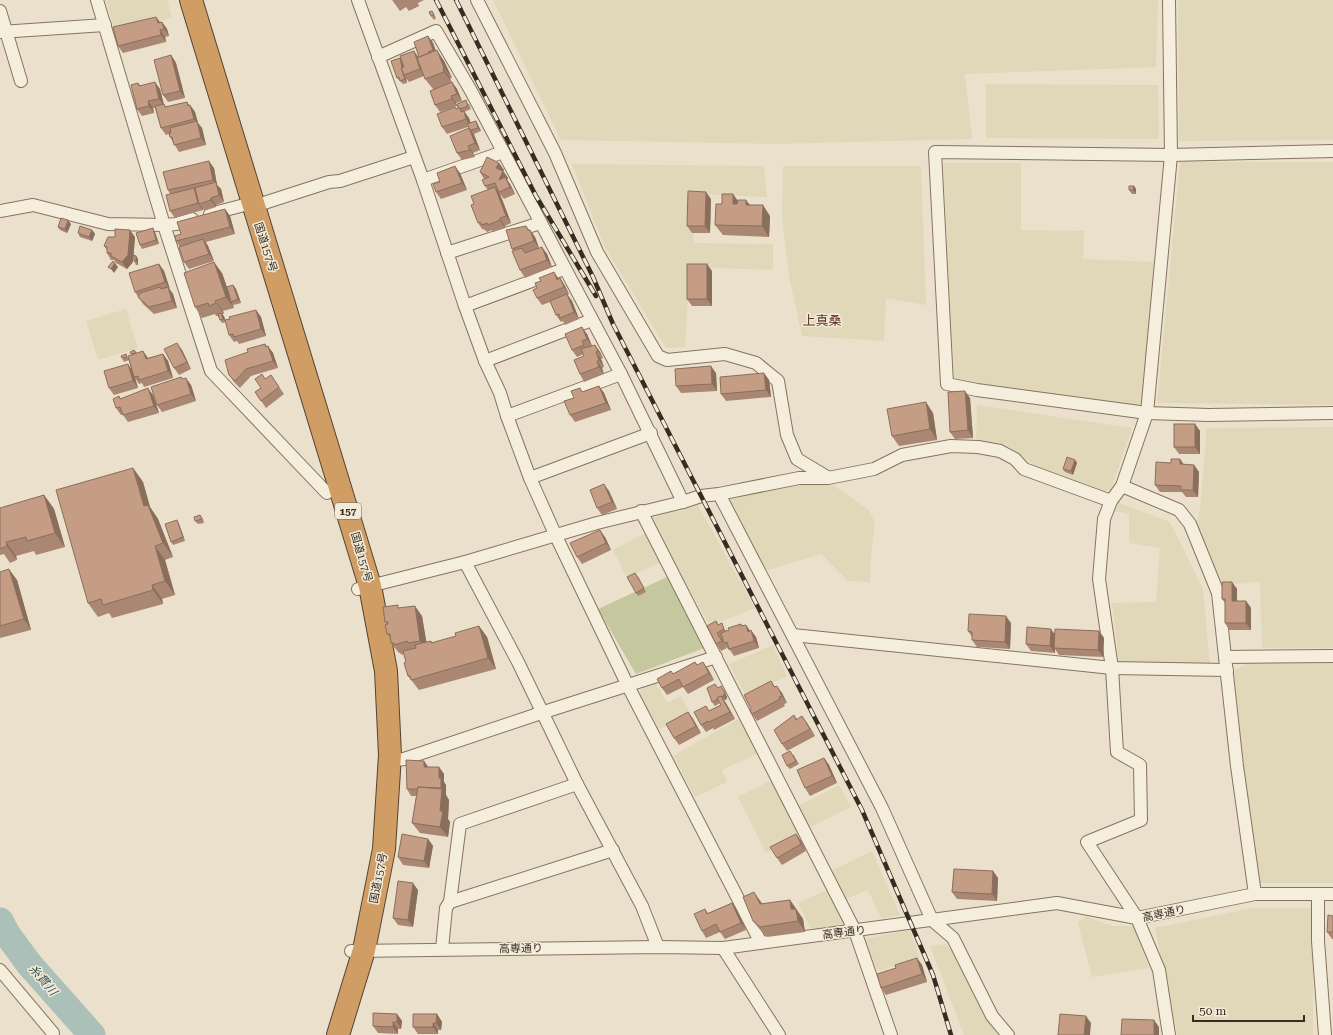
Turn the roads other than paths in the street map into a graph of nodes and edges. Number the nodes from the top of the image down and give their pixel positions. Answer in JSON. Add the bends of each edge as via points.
{"nodes":[{"id":1,"x":97,"y":0,"type":"edge"},
{"id":2,"x":176,"y":0,"type":"edge"},
{"id":3,"x":191,"y":0,"type":"edge"},
{"id":4,"x":358,"y":0,"type":"edge"},
{"id":5,"x":477,"y":0,"type":"edge"},
{"id":6,"x":1169,"y":0,"type":"edge"},
{"id":7,"x":0,"y":11,"type":"edge"},
{"id":8,"x":105,"y":25,"type":"junction"},
{"id":9,"x":3,"y":32,"type":"edge"},
{"id":10,"x":378,"y":57,"type":"junction"},
{"id":11,"x":21,"y":81,"type":"dead end"},
{"id":12,"x":1333,"y":151,"type":"edge"},
{"id":13,"x":503,"y":152,"type":"junction"},
{"id":14,"x":1172,"y":155,"type":"junction"},
{"id":15,"x":414,"y":157,"type":"junction"},
{"id":16,"x":423,"y":180,"type":"junction"},
{"id":17,"x":246,"y":204,"type":"junction"},
{"id":18,"x":0,"y":211,"type":"edge"},
{"id":19,"x":540,"y":223,"type":"junction"},
{"id":20,"x":164,"y":225,"type":"junction"},
{"id":21,"x":447,"y":253,"type":"junction"},
{"id":22,"x":564,"y":269,"type":"junction"},
{"id":23,"x":464,"y":306,"type":"junction"},
{"id":24,"x":592,"y":320,"type":"junction"},
{"id":25,"x":485,"y":361,"type":"junction"},
{"id":26,"x":622,"y":374,"type":"junction"},
{"id":27,"x":1147,"y":413,"type":"junction"},
{"id":28,"x":1333,"y":413,"type":"edge"},
{"id":29,"x":507,"y":416,"type":"junction"},
{"id":30,"x":651,"y":433,"type":"junction"},
{"id":31,"x":530,"y":478,"type":"junction"},
{"id":32,"x":828,"y":478,"type":"junction"},
{"id":33,"x":1122,"y":486,"type":"junction"},
{"id":34,"x":327,"y":493,"type":"junction"},
{"id":35,"x":719,"y":494,"type":"junction"},
{"id":36,"x":1111,"y":501,"type":"junction"},
{"id":37,"x":683,"y":502,"type":"junction"},
{"id":38,"x":641,"y":511,"type":"junction"},
{"id":39,"x":555,"y":534,"type":"junction"},
{"id":40,"x":465,"y":562,"type":"junction"},
{"id":41,"x":364,"y":587,"type":"junction"},
{"id":42,"x":793,"y":635,"type":"junction"},
{"id":43,"x":1333,"y":656,"type":"edge"},
{"id":44,"x":716,"y":657,"type":"junction"},
{"id":45,"x":1225,"y":657,"type":"junction"},
{"id":46,"x":1112,"y":668,"type":"junction"},
{"id":47,"x":1227,"y":670,"type":"junction"},
{"id":48,"x":628,"y":686,"type":"junction"},
{"id":49,"x":541,"y":713,"type":"junction"},
{"id":50,"x":390,"y":761,"type":"junction"},
{"id":51,"x":577,"y":784,"type":"junction"},
{"id":52,"x":613,"y":850,"type":"junction"},
{"id":53,"x":1255,"y":894,"type":"junction"},
{"id":54,"x":1318,"y":894,"type":"junction"},
{"id":55,"x":1333,"y":894,"type":"edge"},
{"id":56,"x":450,"y":902,"type":"junction"},
{"id":57,"x":1137,"y":918,"type":"junction"},
{"id":58,"x":932,"y":920,"type":"junction"},
{"id":59,"x":855,"y":931,"type":"junction"},
{"id":60,"x":761,"y":943,"type":"junction"},
{"id":61,"x":658,"y":947,"type":"junction"},
{"id":62,"x":723,"y":948,"type":"junction"},
{"id":63,"x":442,"y":949,"type":"junction"},
{"id":64,"x":357,"y":951,"type":"junction"},
{"id":65,"x":0,"y":970,"type":"edge"},
{"id":66,"x":51,"y":1034,"type":"edge"},
{"id":67,"x":326,"y":1035,"type":"edge"},
{"id":68,"x":338,"y":1035,"type":"edge"},
{"id":69,"x":779,"y":1035,"type":"edge"},
{"id":70,"x":891,"y":1035,"type":"edge"},
{"id":71,"x":1008,"y":1035,"type":"edge"},
{"id":72,"x":1169,"y":1035,"type":"edge"},
{"id":73,"x":1325,"y":1035,"type":"edge"}],
"edges":[{"from":1,"to":8,"type":"street"},
{"from":2,"to":17,"type":"highway","name":"国道157号","number":"157"},
{"from":3,"to":17,"type":"highway","name":"国道157号","number":"157"},
{"from":4,"to":10,"type":"street"},
{"from":5,"to":32,"type":"street","via":[[556,153],[597,252],[658,356],[667,360],[725,354],[756,363],[778,381],[787,435],[797,459]]},
{"from":6,"to":14,"type":"street"},
{"from":7,"to":9,"type":"street"},
{"from":8,"to":9,"type":"street"},
{"from":8,"to":20,"type":"street"},
{"from":9,"to":11,"type":"street"},
{"from":10,"to":13,"type":"street","via":[[436,31]]},
{"from":10,"to":15,"type":"street"},
{"from":12,"to":14,"type":"street"},
{"from":13,"to":16,"type":"street"},
{"from":13,"to":19,"type":"street"},
{"from":14,"to":27,"type":"street"},
{"from":14,"to":27,"type":"street","via":[[935,152],[947,384]]},
{"from":15,"to":16,"type":"street"},
{"from":15,"to":17,"type":"street","via":[[264,203]]},
{"from":16,"to":21,"type":"street"},
{"from":17,"to":20,"type":"street","via":[[176,224]]},
{"from":17,"to":34,"type":"highway","name":"国道157号","number":"157"},
{"from":17,"to":41,"type":"highway","name":"国道157号","number":"157","via":[[339,481]]},
{"from":18,"to":20,"type":"street","via":[[33,205],[108,224]]},
{"from":19,"to":21,"type":"street"},
{"from":19,"to":22,"type":"street"},
{"from":20,"to":34,"type":"street","via":[[211,371]]},
{"from":21,"to":23,"type":"street"},
{"from":22,"to":23,"type":"street"},
{"from":22,"to":24,"type":"street"},
{"from":23,"to":25,"type":"street"},
{"from":24,"to":25,"type":"street"},
{"from":24,"to":26,"type":"street"},
{"from":25,"to":29,"type":"street","via":[[500,393]]},
{"from":26,"to":29,"type":"street"},
{"from":26,"to":30,"type":"street"},
{"from":27,"to":28,"type":"street"},
{"from":27,"to":33,"type":"street"},
{"from":29,"to":31,"type":"street"},
{"from":30,"to":31,"type":"street"},
{"from":30,"to":37,"type":"street"},
{"from":31,"to":39,"type":"street"},
{"from":32,"to":35,"type":"street","via":[[799,478]]},
{"from":32,"to":36,"type":"street","via":[[874,469],[902,455],[951,446],[978,447],[1000,450],[1015,459],[1024,469]]},
{"from":33,"to":36,"type":"street"},
{"from":33,"to":45,"type":"street","via":[[1179,510],[1190,524],[1218,593]]},
{"from":34,"to":41,"type":"highway","name":"国道157号","number":"157"},
{"from":35,"to":37,"type":"street"},
{"from":35,"to":42,"type":"street"},
{"from":36,"to":46,"type":"street","via":[[1104,519],[1099,579]]},
{"from":37,"to":38,"type":"street"},
{"from":38,"to":39,"type":"street"},
{"from":38,"to":44,"type":"street"},
{"from":39,"to":40,"type":"street"},
{"from":39,"to":48,"type":"street"},
{"from":40,"to":41,"type":"street"},
{"from":40,"to":49,"type":"street","via":[[518,662]]},
{"from":41,"to":50,"type":"highway","name":"国道157号","number":"157","via":[[386,671]]},
{"from":41,"to":64,"type":"highway","name":"国道157号","number":"157","via":[[376,755],[370,849]]},
{"from":42,"to":46,"type":"street"},
{"from":42,"to":58,"type":"street","via":[[882,808]]},
{"from":43,"to":45,"type":"street"},
{"from":44,"to":48,"type":"street"},
{"from":44,"to":59,"type":"street"},
{"from":45,"to":47,"type":"street"},
{"from":46,"to":47,"type":"street"},
{"from":46,"to":57,"type":"street","via":[[1118,752],[1140,764],[1141,820],[1087,842]]},
{"from":47,"to":53,"type":"street"},
{"from":48,"to":49,"type":"street"},
{"from":48,"to":60,"type":"street"},
{"from":49,"to":50,"type":"street","via":[[404,759]]},
{"from":49,"to":51,"type":"street"},
{"from":50,"to":64,"type":"highway","name":"国道157号","number":"157","via":[[384,849]]},
{"from":51,"to":52,"type":"street"},
{"from":51,"to":56,"type":"street","via":[[460,824]]},
{"from":52,"to":56,"type":"street"},
{"from":52,"to":61,"type":"street","via":[[642,906]]},
{"from":53,"to":54,"type":"street","name":"高専通り"},
{"from":53,"to":57,"type":"street","name":"高専通り"},
{"from":54,"to":55,"type":"street","name":"高専通り"},
{"from":54,"to":73,"type":"street","via":[[1318,941]]},
{"from":56,"to":63,"type":"street","via":[[446,908]]},
{"from":57,"to":58,"type":"street","name":"高専通り","via":[[1057,903]]},
{"from":57,"to":72,"type":"street","via":[[1159,970]]},
{"from":58,"to":59,"type":"street","name":"高専通り"},
{"from":58,"to":71,"type":"street","via":[[954,938],[992,1016]]},
{"from":59,"to":60,"type":"street","name":"高専通り"},
{"from":59,"to":70,"type":"street"},
{"from":60,"to":62,"type":"street","name":"高専通り"},
{"from":61,"to":62,"type":"street","name":"高専通り"},
{"from":61,"to":63,"type":"street","name":"高専通り"},
{"from":62,"to":69,"type":"street"},
{"from":63,"to":64,"type":"street","name":"高専通り"},
{"from":64,"to":67,"type":"highway","name":"国道157号","number":"157"},
{"from":64,"to":68,"type":"highway","name":"国道157号","number":"157"},
{"from":65,"to":66,"type":"street"}]}
